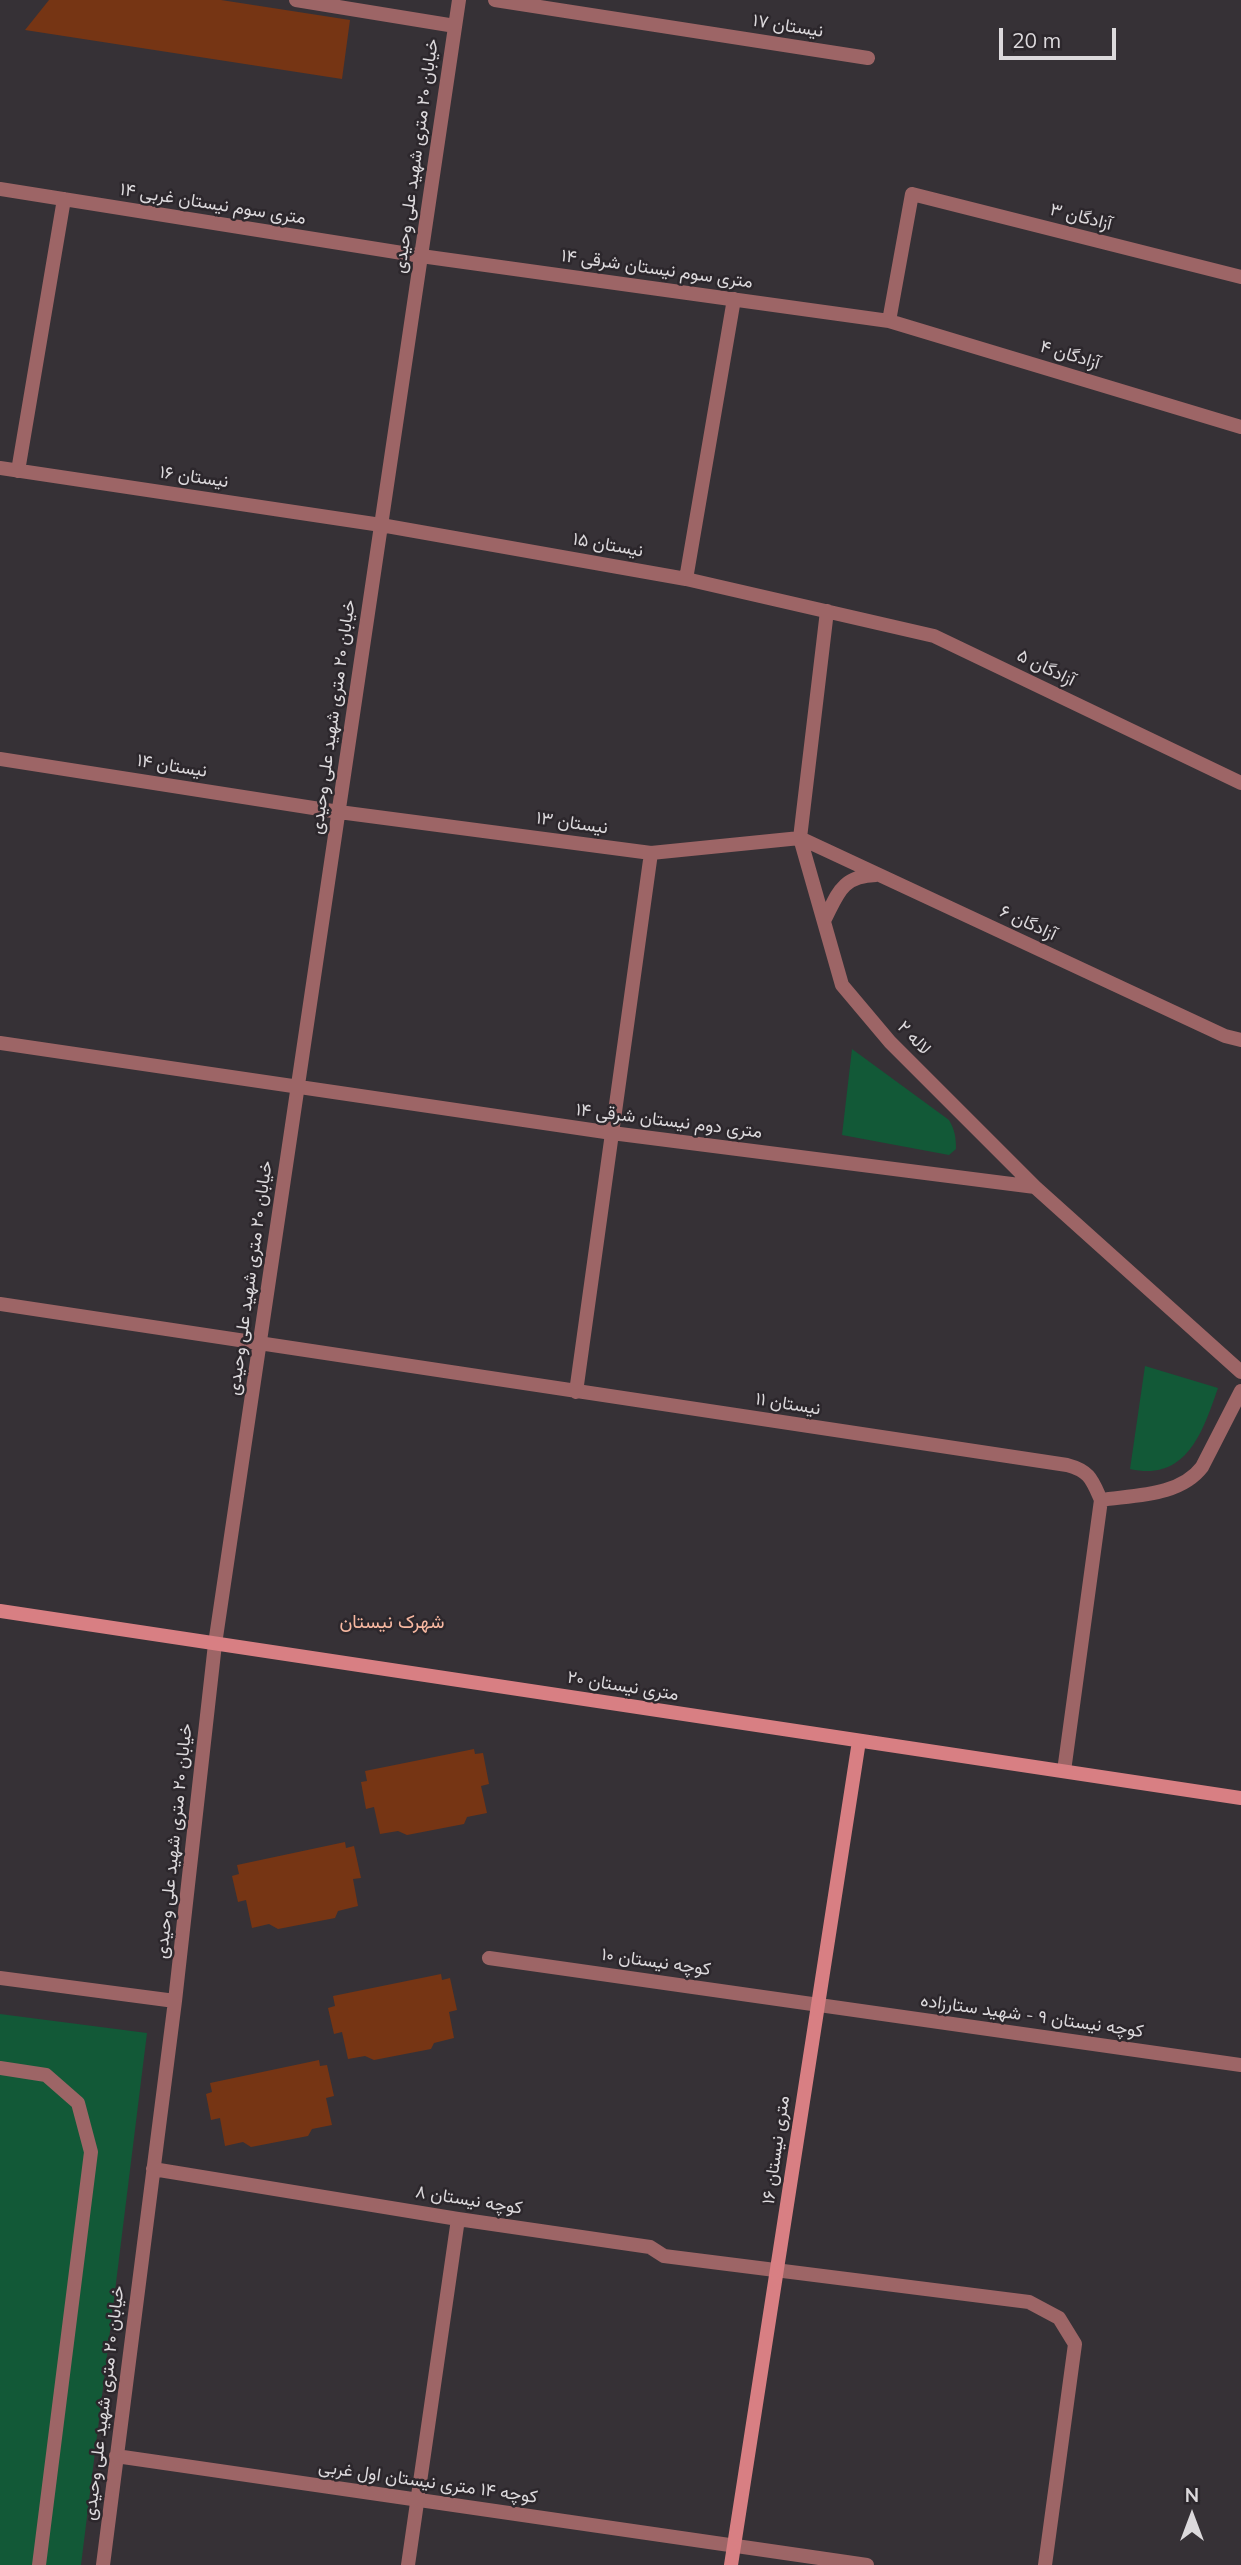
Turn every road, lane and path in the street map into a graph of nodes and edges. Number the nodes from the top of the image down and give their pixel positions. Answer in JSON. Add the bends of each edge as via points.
{"nodes":[{"id":1,"x":296,"y":0,"type":"edge"},
{"id":2,"x":459,"y":0,"type":"edge"},
{"id":3,"x":495,"y":0,"type":"edge"},
{"id":4,"x":455,"y":26,"type":"junction"},
{"id":5,"x":868,"y":58,"type":"dead end"},
{"id":6,"x":0,"y":189,"type":"edge"},
{"id":7,"x":64,"y":199,"type":"junction"},
{"id":8,"x":421,"y":256,"type":"junction"},
{"id":9,"x":1241,"y":277,"type":"edge"},
{"id":10,"x":734,"y":299,"type":"junction"},
{"id":11,"x":889,"y":321,"type":"junction"},
{"id":12,"x":1241,"y":427,"type":"edge"},
{"id":13,"x":0,"y":468,"type":"edge"},
{"id":14,"x":18,"y":471,"type":"junction"},
{"id":15,"x":381,"y":524,"type":"junction"},
{"id":16,"x":686,"y":579,"type":"junction"},
{"id":17,"x":827,"y":611,"type":"junction"},
{"id":18,"x":0,"y":759,"type":"edge"},
{"id":19,"x":1241,"y":783,"type":"edge"},
{"id":20,"x":339,"y":812,"type":"junction"},
{"id":21,"x":800,"y":838,"type":"junction"},
{"id":22,"x":651,"y":853,"type":"junction"},
{"id":23,"x":877,"y":875,"type":"junction"},
{"id":24,"x":824,"y":921,"type":"junction"},
{"id":25,"x":1241,"y":1040,"type":"edge"},
{"id":26,"x":0,"y":1043,"type":"edge"},
{"id":27,"x":298,"y":1088,"type":"junction"},
{"id":28,"x":612,"y":1133,"type":"junction"},
{"id":29,"x":1035,"y":1187,"type":"junction"},
{"id":30,"x":0,"y":1304,"type":"edge"},
{"id":31,"x":260,"y":1345,"type":"junction"},
{"id":32,"x":1241,"y":1372,"type":"edge"},
{"id":33,"x":1241,"y":1391,"type":"edge"},
{"id":34,"x":576,"y":1392,"type":"junction"},
{"id":35,"x":1101,"y":1500,"type":"junction"},
{"id":36,"x":0,"y":1611,"type":"edge"},
{"id":37,"x":215,"y":1644,"type":"junction"},
{"id":38,"x":859,"y":1741,"type":"junction"},
{"id":39,"x":1064,"y":1771,"type":"junction"},
{"id":40,"x":1241,"y":1798,"type":"edge"},
{"id":41,"x":489,"y":1958,"type":"dead end"},
{"id":42,"x":0,"y":1978,"type":"edge"},
{"id":43,"x":175,"y":2001,"type":"junction"},
{"id":44,"x":817,"y":2005,"type":"junction"},
{"id":45,"x":1241,"y":2065,"type":"edge"},
{"id":46,"x":0,"y":2068,"type":"edge"},
{"id":47,"x":153,"y":2169,"type":"junction"},
{"id":48,"x":458,"y":2219,"type":"junction"},
{"id":49,"x":778,"y":2271,"type":"junction"},
{"id":50,"x":116,"y":2456,"type":"junction"},
{"id":51,"x":417,"y":2500,"type":"junction"},
{"id":52,"x":734,"y":2546,"type":"junction"},
{"id":53,"x":39,"y":2565,"type":"edge"},
{"id":54,"x":103,"y":2565,"type":"edge"},
{"id":55,"x":408,"y":2565,"type":"edge"},
{"id":56,"x":731,"y":2565,"type":"edge"},
{"id":57,"x":867,"y":2565,"type":"edge"},
{"id":58,"x":1045,"y":2565,"type":"edge"}],
"edges":[{"from":1,"to":4,"type":"street"},
{"from":2,"to":4,"type":"street","name":"خیابان ۲۰ متری شهید علی وحیدی"},
{"from":3,"to":5,"type":"street","name":"نیستان ۱۷"},
{"from":4,"to":8,"type":"street","name":"خیابان ۲۰ متری شهید علی وحیدی"},
{"from":6,"to":7,"type":"street","name":"۱۴ متری سوم نیستان غربی"},
{"from":7,"to":8,"type":"street","name":"۱۴ متری سوم نیستان غربی"},
{"from":7,"to":14,"type":"street"},
{"from":8,"to":10,"type":"street","name":"۱۴ متری سوم نیستان شرقی"},
{"from":8,"to":15,"type":"street","name":"خیابان ۲۰ متری شهید علی وحیدی"},
{"from":9,"to":11,"type":"street","name":"آزادگان ۳","via":[[912,194]]},
{"from":10,"to":11,"type":"street","name":"۱۴ متری سوم نیستان شرقی"},
{"from":10,"to":16,"type":"street"},
{"from":11,"to":12,"type":"street","name":"آزادگان ۴"},
{"from":13,"to":14,"type":"street","name":"نیستان ۱۶"},
{"from":14,"to":15,"type":"street","name":"نیستان ۱۶"},
{"from":15,"to":16,"type":"street","name":"نیستان ۱۵"},
{"from":15,"to":20,"type":"street","name":"خیابان ۲۰ متری شهید علی وحیدی"},
{"from":16,"to":17,"type":"street","name":"نیستان ۱۵"},
{"from":17,"to":19,"type":"street","name":"آزادگان ۵","via":[[934,636]]},
{"from":17,"to":21,"type":"street","name":"لاله ۲"},
{"from":18,"to":20,"type":"street","name":"نیستان ۱۴"},
{"from":20,"to":22,"type":"street","name":"نیستان ۱۳"},
{"from":20,"to":27,"type":"street","name":"خیابان ۲۰ متری شهید علی وحیدی"},
{"from":21,"to":22,"type":"street","name":"نیستان ۱۳"},
{"from":21,"to":23,"type":"street","name":"آزادگان ۶"},
{"from":21,"to":24,"type":"street","name":"لاله ۲"},
{"from":22,"to":28,"type":"street"},
{"from":23,"to":24,"type":"street","via":[[859,876],[842,887]]},
{"from":23,"to":25,"type":"street","name":"آزادگان ۶"},
{"from":24,"to":29,"type":"street","name":"لاله ۲","via":[[842,985],[890,1042]]},
{"from":26,"to":27,"type":"street","name":"۱۴ متری دوم نیستان شرقی"},
{"from":27,"to":28,"type":"street","name":"۱۴ متری دوم نیستان شرقی"},
{"from":27,"to":31,"type":"street","name":"خیابان ۲۰ متری شهید علی وحیدی"},
{"from":28,"to":29,"type":"street","name":"۱۴ متری دوم نیستان شرقی"},
{"from":28,"to":34,"type":"street"},
{"from":29,"to":32,"type":"street","name":"لاله ۲"},
{"from":30,"to":31,"type":"street","name":"نیستان ۱۱"},
{"from":31,"to":34,"type":"street","name":"نیستان ۱۱"},
{"from":31,"to":37,"type":"street","name":"خیابان ۲۰ متری شهید علی وحیدی"},
{"from":33,"to":35,"type":"street","via":[[1194,1478],[1166,1490]]},
{"from":34,"to":35,"type":"street","name":"نیستان ۱۱","via":[[1067,1465],[1090,1477]]},
{"from":35,"to":39,"type":"street"},
{"from":36,"to":37,"type":"street","name":"۲۰ متری نیستان"},
{"from":37,"to":38,"type":"street","name":"۲۰ متری نیستان"},
{"from":37,"to":43,"type":"street","name":"خیابان ۲۰ متری شهید علی وحیدی"},
{"from":38,"to":39,"type":"street","name":"۲۰ متری نیستان"},
{"from":38,"to":44,"type":"street","name":"۱۶ متری نیستان"},
{"from":39,"to":40,"type":"street","name":"۲۰ متری نیستان"},
{"from":41,"to":44,"type":"street","name":"کوچه نیستان ۱۰"},
{"from":42,"to":43,"type":"street"},
{"from":43,"to":47,"type":"street","name":"خیابان ۲۰ متری شهید علی وحیدی"},
{"from":44,"to":45,"type":"street","name":"کوچه نیستان ۹ - شهید ستارزاده"},
{"from":44,"to":49,"type":"street","name":"۱۶ متری نیستان"},
{"from":46,"to":53,"type":"street","via":[[46,2076],[78,2104],[91,2152]]},
{"from":47,"to":48,"type":"street","name":"کوچه نیستان ۸"},
{"from":47,"to":50,"type":"street","name":"خیابان ۲۰ متری شهید علی وحیدی"},
{"from":48,"to":49,"type":"street","name":"کوچه نیستان ۸"},
{"from":48,"to":51,"type":"street"},
{"from":49,"to":52,"type":"street","name":"۱۶ متری نیستان"},
{"from":49,"to":58,"type":"street","name":"کوچه نیستان ۸","via":[[1029,2302],[1059,2318],[1075,2344]]},
{"from":50,"to":51,"type":"street","name":"کوچه ۱۴ متری نیستان اول غربی"},
{"from":50,"to":54,"type":"street","name":"خیابان ۲۰ متری شهید علی وحیدی"},
{"from":51,"to":52,"type":"street","name":"کوچه ۱۴ متری نیستان اول غربی"},
{"from":51,"to":55,"type":"street"},
{"from":52,"to":56,"type":"street","name":"۱۶ متری نیستان"},
{"from":52,"to":57,"type":"street","name":"کوچه ۱۴ متری نیستان اول غربی"}]}
